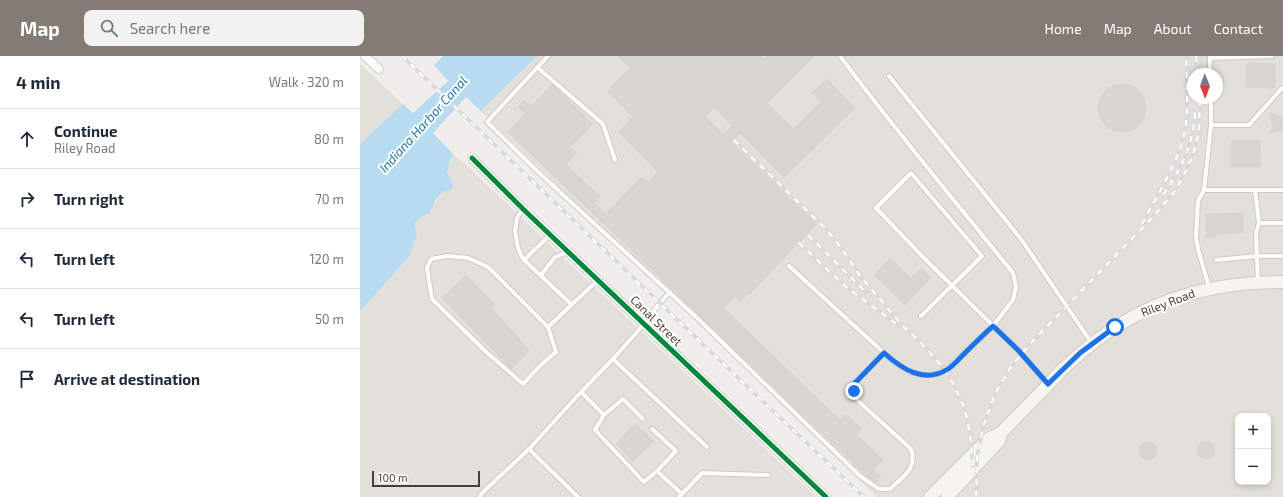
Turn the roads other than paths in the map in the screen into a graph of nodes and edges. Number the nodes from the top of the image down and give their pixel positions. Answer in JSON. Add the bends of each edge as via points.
{"nodes":[{"id":1,"x":365,"y":56,"type":"edge"},
{"id":2,"x":548,"y":56,"type":"edge"},
{"id":3,"x":840,"y":56,"type":"edge"},
{"id":4,"x":1272,"y":56,"type":"edge"},
{"id":5,"x":1210,"y":57,"type":"edge"},
{"id":6,"x":538,"y":67,"type":"junction"},
{"id":7,"x":1210,"y":68,"type":"edge"},
{"id":8,"x":379,"y":69,"type":"dead end"},
{"id":9,"x":889,"y":76,"type":"dead end"},
{"id":10,"x":1283,"y":86,"type":"edge"},
{"id":11,"x":1211,"y":104,"type":"edge"},
{"id":12,"x":1211,"y":125,"type":"junction"},
{"id":13,"x":472,"y":158,"type":"dead end"},
{"id":14,"x":615,"y":160,"type":"dead end"},
{"id":15,"x":1204,"y":190,"type":"junction"},
{"id":16,"x":1255,"y":190,"type":"junction"},
{"id":17,"x":1283,"y":190,"type":"edge"},
{"id":18,"x":523,"y":209,"type":"junction"},
{"id":19,"x":1259,"y":223,"type":"junction"},
{"id":20,"x":1283,"y":223,"type":"edge"},
{"id":21,"x":551,"y":235,"type":"junction"},
{"id":22,"x":568,"y":252,"type":"junction"},
{"id":23,"x":1257,"y":256,"type":"junction"},
{"id":24,"x":1283,"y":256,"type":"edge"},
{"id":25,"x":524,"y":260,"type":"junction"},
{"id":26,"x":1216,"y":260,"type":"dead end"},
{"id":27,"x":789,"y":266,"type":"dead end"},
{"id":28,"x":541,"y":276,"type":"junction"},
{"id":29,"x":598,"y":280,"type":"junction"},
{"id":30,"x":1258,"y":282,"type":"junction"},
{"id":31,"x":1283,"y":282,"type":"edge"},
{"id":32,"x":951,"y":285,"type":"junction"},
{"id":33,"x":1209,"y":288,"type":"junction"},
{"id":34,"x":670,"y":292,"type":"junction"},
{"id":35,"x":572,"y":305,"type":"junction"},
{"id":36,"x":921,"y":316,"type":"dead end"},
{"id":37,"x":644,"y":324,"type":"junction"},
{"id":38,"x":993,"y":326,"type":"junction"},
{"id":39,"x":548,"y":327,"type":"junction"},
{"id":40,"x":1093,"y":344,"type":"junction"},
{"id":41,"x":884,"y":353,"type":"junction"},
{"id":42,"x":613,"y":360,"type":"junction"},
{"id":43,"x":1048,"y":384,"type":"junction"},
{"id":44,"x":581,"y":392,"type":"junction"},
{"id":45,"x":604,"y":415,"type":"junction"},
{"id":46,"x":643,"y":419,"type":"dead end"},
{"id":47,"x":652,"y":429,"type":"dead end"},
{"id":48,"x":1001,"y":433,"type":"junction"},
{"id":49,"x":707,"y":447,"type":"dead end"},
{"id":50,"x":528,"y":449,"type":"junction"},
{"id":51,"x":657,"y":471,"type":"junction"},
{"id":52,"x":768,"y":475,"type":"dead end"},
{"id":53,"x":680,"y":496,"type":"edge"},
{"id":54,"x":480,"y":497,"type":"edge"},
{"id":55,"x":578,"y":497,"type":"edge"},
{"id":56,"x":826,"y":497,"type":"edge"},
{"id":57,"x":930,"y":497,"type":"edge"},
{"id":58,"x":947,"y":497,"type":"edge"}],
"edges":[{"from":1,"to":8,"type":"street"},
{"from":2,"to":6,"type":"lane"},
{"from":3,"to":38,"type":"lane","via":[[1013,273],[1016,287],[1013,300]]},
{"from":4,"to":5,"type":"lane"},
{"from":5,"to":7,"type":"lane"},
{"from":6,"to":14,"type":"lane","via":[[603,124]]},
{"from":6,"to":34,"type":"lane","via":[[487,122]]},
{"from":9,"to":40,"type":"lane","via":[[1021,239]]},
{"from":10,"to":12,"type":"lane","via":[[1249,125]]},
{"from":11,"to":12,"type":"lane"},
{"from":12,"to":15,"type":"lane"},
{"from":13,"to":18,"type":"street","name":"Canal Street"},
{"from":15,"to":16,"type":"lane"},
{"from":15,"to":33,"type":"lane","via":[[1198,202],[1196,236]]},
{"from":16,"to":17,"type":"lane"},
{"from":16,"to":19,"type":"lane"},
{"from":18,"to":21,"type":"street","name":"Canal Street"},
{"from":18,"to":25,"type":"lane","via":[[517,218],[515,232],[518,248]]},
{"from":19,"to":20,"type":"lane"},
{"from":19,"to":23,"type":"lane","via":[[1256,233]]},
{"from":21,"to":22,"type":"street","name":"Canal Street"},
{"from":21,"to":25,"type":"lane"},
{"from":22,"to":28,"type":"lane","via":[[555,257]]},
{"from":22,"to":29,"type":"street","name":"Canal Street"},
{"from":23,"to":24,"type":"lane"},
{"from":23,"to":26,"type":"lane"},
{"from":23,"to":30,"type":"lane"},
{"from":25,"to":28,"type":"lane"},
{"from":27,"to":41,"type":"lane"},
{"from":28,"to":35,"type":"lane"},
{"from":29,"to":35,"type":"lane"},
{"from":29,"to":37,"type":"street","name":"Canal Street"},
{"from":30,"to":31,"type":"main road","name":"Riley Road"},
{"from":30,"to":33,"type":"main road","name":"Riley Road"},
{"from":32,"to":32,"type":"lane","via":[[876,208],[911,173],[982,256]]},
{"from":32,"to":36,"type":"lane"},
{"from":32,"to":38,"type":"lane"},
{"from":33,"to":40,"type":"main road","name":"Riley Road","via":[[1156,306],[1127,320]]},
{"from":34,"to":37,"type":"lane"},
{"from":34,"to":41,"type":"lane","via":[[860,476],[879,489],[890,489],[912,466],[914,456],[911,449],[856,399],[854,391],[854,384]]},
{"from":35,"to":39,"type":"lane"},
{"from":37,"to":42,"type":"lane"},
{"from":37,"to":56,"type":"street","name":"Canal Street"},
{"from":38,"to":41,"type":"lane","via":[[948,368],[938,374],[910,372]]},
{"from":38,"to":43,"type":"lane"},
{"from":39,"to":39,"type":"lane","via":[[488,266],[468,258],[447,256],[431,259],[427,268],[432,299],[523,384],[556,352]]},
{"from":40,"to":43,"type":"main road","name":"Riley Road"},
{"from":42,"to":44,"type":"lane"},
{"from":42,"to":49,"type":"lane"},
{"from":43,"to":48,"type":"main road","name":"Riley Road"},
{"from":44,"to":45,"type":"lane"},
{"from":44,"to":50,"type":"lane"},
{"from":45,"to":46,"type":"lane","via":[[622,399]]},
{"from":45,"to":51,"type":"lane","via":[[595,430],[644,482]]},
{"from":47,"to":51,"type":"lane","via":[[676,451]]},
{"from":48,"to":57,"type":"main road","name":"Riley Road","via":[[988,439]]},
{"from":48,"to":58,"type":"main road","name":"Riley Road","via":[[999,441]]},
{"from":50,"to":54,"type":"lane"},
{"from":50,"to":55,"type":"lane"},
{"from":51,"to":53,"type":"lane"},
{"from":52,"to":53,"type":"lane","via":[[702,473]]}]}
